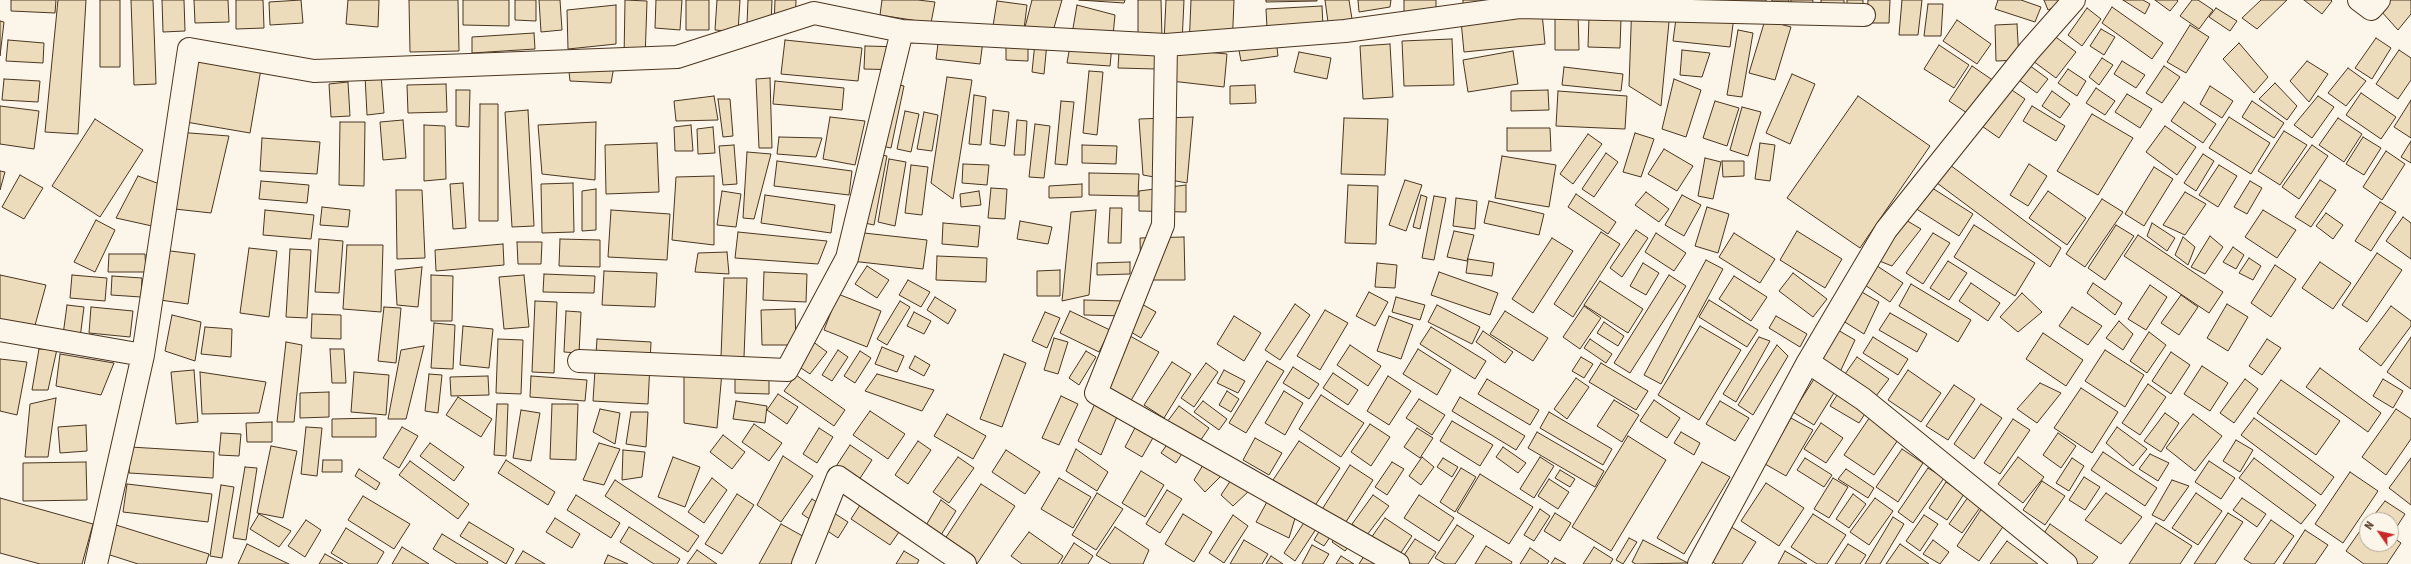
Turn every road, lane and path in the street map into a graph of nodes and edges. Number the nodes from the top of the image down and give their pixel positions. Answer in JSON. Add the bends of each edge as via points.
{"nodes":[{"id":1,"x":2074,"y":0,"type":"edge"},
{"id":2,"x":2359,"y":0,"type":"edge"},
{"id":3,"x":2379,"y":0,"type":"edge"},
{"id":4,"x":1864,"y":15,"type":"dead end"},
{"id":5,"x":902,"y":31,"type":"junction"},
{"id":6,"x":1166,"y":45,"type":"junction"},
{"id":7,"x":0,"y":330,"type":"edge"},
{"id":8,"x":143,"y":355,"type":"junction"},
{"id":9,"x":579,"y":361,"type":"dead end"},
{"id":10,"x":1808,"y":362,"type":"junction"},
{"id":11,"x":96,"y":564,"type":"edge"},
{"id":12,"x":803,"y":564,"type":"edge"},
{"id":13,"x":965,"y":564,"type":"edge"},
{"id":14,"x":1398,"y":564,"type":"edge"},
{"id":15,"x":1700,"y":564,"type":"edge"},
{"id":16,"x":2066,"y":564,"type":"edge"}],
"edges":[{"from":1,"to":10,"type":"street","via":[[2029,51],[1886,230]]},
{"from":2,"to":3,"type":"street","via":[[2371,9]]},
{"from":4,"to":6,"type":"street","via":[[1519,8],[1345,31]]},
{"from":5,"to":6,"type":"street"},
{"from":5,"to":8,"type":"street","via":[[814,12],[677,57],[314,71],[190,50]]},
{"from":5,"to":9,"type":"street","via":[[847,258],[787,370]]},
{"from":6,"to":14,"type":"street","via":[[1163,225],[1096,393]]},
{"from":7,"to":8,"type":"street"},
{"from":8,"to":11,"type":"street"},
{"from":10,"to":15,"type":"street"},
{"from":10,"to":16,"type":"street","via":[[1863,399]]},
{"from":12,"to":13,"type":"street","via":[[838,477]]}]}
